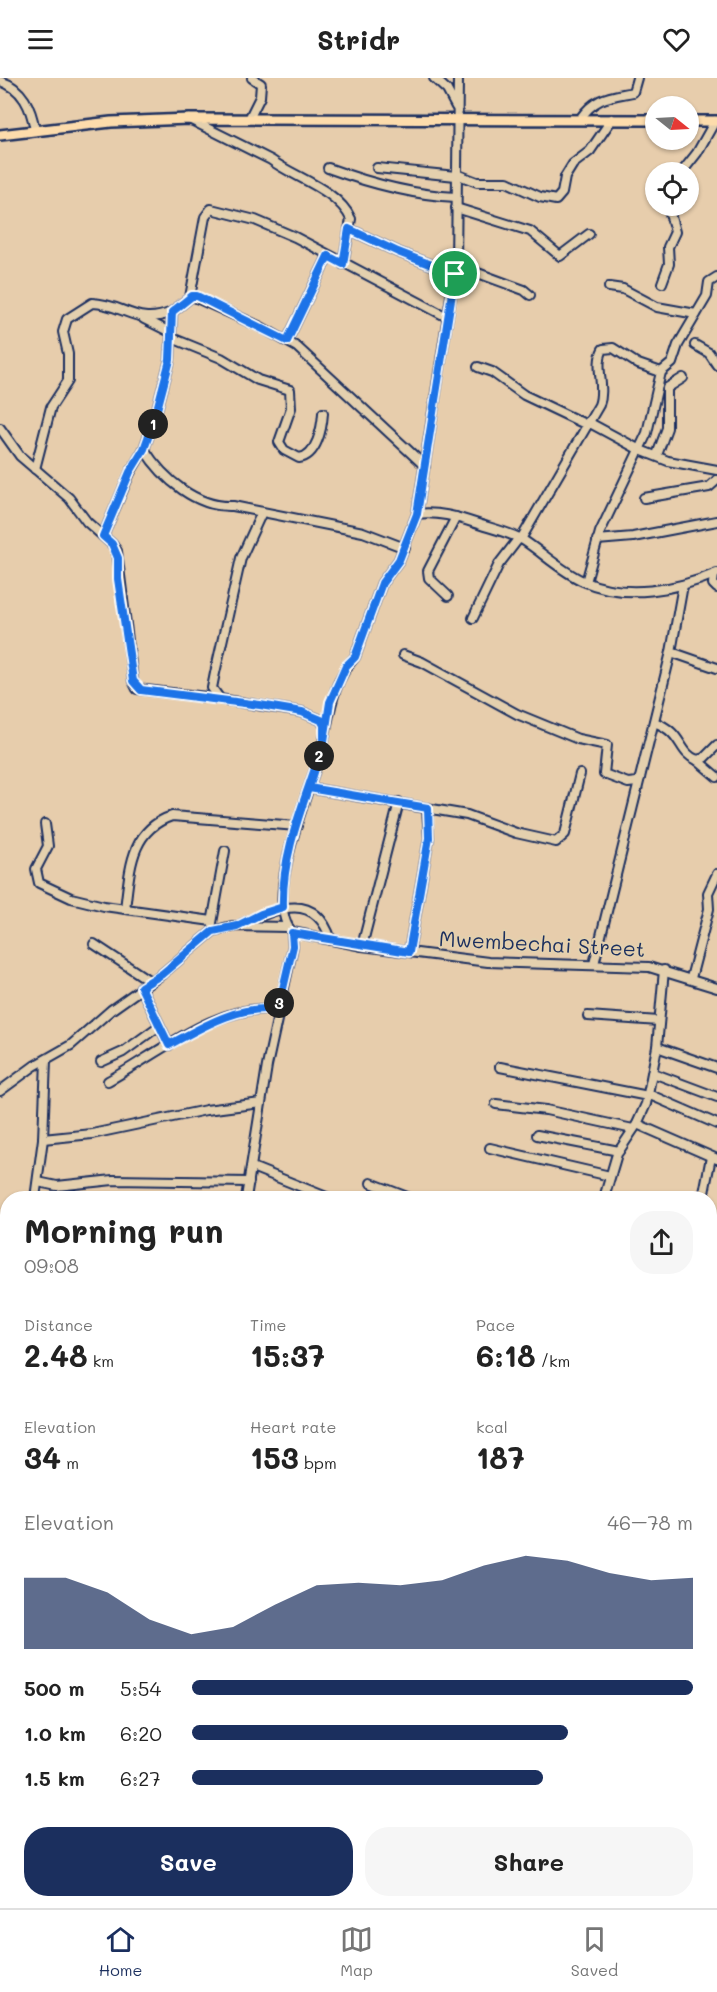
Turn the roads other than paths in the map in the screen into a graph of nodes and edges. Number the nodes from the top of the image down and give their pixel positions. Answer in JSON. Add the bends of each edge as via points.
{"nodes":[{"id":1,"x":252,"y":78,"type":"edge"},
{"id":2,"x":434,"y":78,"type":"edge"},
{"id":3,"x":458,"y":78,"type":"edge"},
{"id":4,"x":637,"y":78,"type":"edge"},
{"id":5,"x":0,"y":81,"type":"edge"},
{"id":6,"x":457,"y":108,"type":"junction"},
{"id":7,"x":189,"y":119,"type":"junction"},
{"id":8,"x":249,"y":119,"type":"junction"},
{"id":9,"x":580,"y":119,"type":"junction"},
{"id":10,"x":612,"y":119,"type":"junction"},
{"id":11,"x":456,"y":120,"type":"junction"},
{"id":12,"x":645,"y":120,"type":"edge"},
{"id":13,"x":699,"y":121,"type":"edge"},
{"id":14,"x":716,"y":121,"type":"edge"},
{"id":15,"x":35,"y":130,"type":"junction"},
{"id":16,"x":0,"y":135,"type":"edge"},
{"id":17,"x":690,"y":162,"type":"edge"},
{"id":18,"x":328,"y":168,"type":"dead end"},
{"id":19,"x":377,"y":168,"type":"dead end"},
{"id":20,"x":456,"y":175,"type":"junction"},
{"id":21,"x":456,"y":196,"type":"junction"},
{"id":22,"x":456,"y":208,"type":"junction"},
{"id":23,"x":671,"y":216,"type":"edge"},
{"id":24,"x":349,"y":229,"type":"junction"},
{"id":25,"x":589,"y":234,"type":"dead end"},
{"id":26,"x":328,"y":256,"type":"junction"},
{"id":27,"x":343,"y":264,"type":"junction"},
{"id":28,"x":456,"y":265,"type":"junction"},
{"id":29,"x":455,"y":274,"type":"junction"},
{"id":30,"x":717,"y":277,"type":"edge"},
{"id":31,"x":662,"y":284,"type":"dead end"},
{"id":32,"x":609,"y":287,"type":"dead end"},
{"id":33,"x":530,"y":295,"type":"dead end"},
{"id":34,"x":190,"y":297,"type":"junction"},
{"id":35,"x":172,"y":312,"type":"junction"},
{"id":36,"x":696,"y":314,"type":"junction"},
{"id":37,"x":447,"y":317,"type":"junction"},
{"id":38,"x":144,"y":319,"type":"junction"},
{"id":39,"x":171,"y":335,"type":"junction"},
{"id":40,"x":287,"y":341,"type":"junction"},
{"id":41,"x":695,"y":345,"type":"dead end"},
{"id":42,"x":717,"y":365,"type":"edge"},
{"id":43,"x":477,"y":367,"type":"dead end"},
{"id":44,"x":661,"y":372,"type":"junction"},
{"id":45,"x":683,"y":378,"type":"dead end"},
{"id":46,"x":323,"y":413,"type":"dead end"},
{"id":47,"x":587,"y":424,"type":"junction"},
{"id":48,"x":0,"y":427,"type":"edge"},
{"id":49,"x":144,"y":449,"type":"junction"},
{"id":50,"x":640,"y":450,"type":"junction"},
{"id":51,"x":657,"y":455,"type":"junction"},
{"id":52,"x":425,"y":466,"type":"junction"},
{"id":53,"x":35,"y":469,"type":"junction"},
{"id":54,"x":717,"y":470,"type":"edge"},
{"id":55,"x":717,"y":480,"type":"edge"},
{"id":56,"x":644,"y":498,"type":"dead end"},
{"id":57,"x":262,"y":512,"type":"junction"},
{"id":58,"x":417,"y":514,"type":"junction"},
{"id":59,"x":456,"y":517,"type":"junction"},
{"id":60,"x":717,"y":521,"type":"edge"},
{"id":61,"x":103,"y":536,"type":"junction"},
{"id":62,"x":520,"y":538,"type":"junction"},
{"id":63,"x":597,"y":540,"type":"junction"},
{"id":64,"x":405,"y":548,"type":"junction"},
{"id":65,"x":716,"y":574,"type":"edge"},
{"id":66,"x":586,"y":582,"type":"junction"},
{"id":67,"x":683,"y":585,"type":"junction"},
{"id":68,"x":717,"y":588,"type":"edge"},
{"id":69,"x":447,"y":596,"type":"dead end"},
{"id":70,"x":473,"y":618,"type":"dead end"},
{"id":71,"x":671,"y":652,"type":"junction"},
{"id":72,"x":403,"y":655,"type":"dead end"},
{"id":73,"x":717,"y":668,"type":"edge"},
{"id":74,"x":219,"y":699,"type":"junction"},
{"id":75,"x":654,"y":722,"type":"junction"},
{"id":76,"x":324,"y":725,"type":"junction"},
{"id":77,"x":717,"y":745,"type":"edge"},
{"id":78,"x":697,"y":760,"type":"junction"},
{"id":79,"x":580,"y":774,"type":"dead end"},
{"id":80,"x":640,"y":777,"type":"junction"},
{"id":81,"x":717,"y":777,"type":"edge"},
{"id":82,"x":309,"y":788,"type":"junction"},
{"id":83,"x":399,"y":802,"type":"junction"},
{"id":84,"x":428,"y":808,"type":"junction"},
{"id":85,"x":45,"y":824,"type":"dead end"},
{"id":86,"x":297,"y":826,"type":"junction"},
{"id":87,"x":225,"y":851,"type":"dead end"},
{"id":88,"x":717,"y":874,"type":"edge"},
{"id":89,"x":283,"y":907,"type":"junction"},
{"id":90,"x":125,"y":909,"type":"junction"},
{"id":91,"x":212,"y":921,"type":"junction"},
{"id":92,"x":237,"y":926,"type":"junction"},
{"id":93,"x":290,"y":930,"type":"junction"},
{"id":94,"x":210,"y":933,"type":"junction"},
{"id":95,"x":331,"y":940,"type":"junction"},
{"id":96,"x":94,"y":944,"type":"dead end"},
{"id":97,"x":362,"y":946,"type":"junction"},
{"id":98,"x":409,"y":952,"type":"junction"},
{"id":99,"x":594,"y":964,"type":"junction"},
{"id":100,"x":664,"y":970,"type":"junction"},
{"id":101,"x":691,"y":978,"type":"junction"},
{"id":102,"x":150,"y":981,"type":"junction"},
{"id":103,"x":141,"y":987,"type":"junction"},
{"id":104,"x":717,"y":988,"type":"edge"},
{"id":105,"x":278,"y":1010,"type":"junction"},
{"id":106,"x":588,"y":1016,"type":"dead end"},
{"id":107,"x":659,"y":1021,"type":"junction"},
{"id":108,"x":159,"y":1026,"type":"junction"},
{"id":109,"x":169,"y":1045,"type":"junction"},
{"id":110,"x":657,"y":1047,"type":"junction"},
{"id":111,"x":46,"y":1060,"type":"junction"},
{"id":112,"x":101,"y":1062,"type":"dead end"},
{"id":113,"x":500,"y":1067,"type":"dead end"},
{"id":114,"x":717,"y":1068,"type":"edge"},
{"id":115,"x":653,"y":1073,"type":"junction"},
{"id":116,"x":108,"y":1081,"type":"dead end"},
{"id":117,"x":0,"y":1091,"type":"edge"},
{"id":118,"x":648,"y":1095,"type":"junction"},
{"id":119,"x":717,"y":1097,"type":"edge"},
{"id":120,"x":261,"y":1104,"type":"junction"},
{"id":121,"x":496,"y":1104,"type":"dead end"},
{"id":122,"x":717,"y":1124,"type":"edge"},
{"id":123,"x":635,"y":1127,"type":"junction"},
{"id":124,"x":537,"y":1135,"type":"dead end"},
{"id":125,"x":43,"y":1138,"type":"junction"},
{"id":126,"x":490,"y":1148,"type":"dead end"},
{"id":127,"x":619,"y":1151,"type":"junction"},
{"id":128,"x":714,"y":1158,"type":"edge"},
{"id":129,"x":252,"y":1167,"type":"junction"},
{"id":130,"x":610,"y":1176,"type":"junction"},
{"id":131,"x":38,"y":1182,"type":"junction"},
{"id":132,"x":249,"y":1182,"type":"junction"},
{"id":133,"x":371,"y":1183,"type":"dead end"},
{"id":134,"x":36,"y":1191,"type":"edge"},
{"id":135,"x":247,"y":1191,"type":"edge"},
{"id":136,"x":312,"y":1191,"type":"edge"},
{"id":137,"x":392,"y":1191,"type":"edge"},
{"id":138,"x":606,"y":1191,"type":"edge"},
{"id":139,"x":705,"y":1191,"type":"edge"}],
"edges":[{"from":1,"to":8,"type":"street","via":[[261,84],[262,92]]},
{"from":2,"to":6,"type":"street","via":[[447,90]]},
{"from":3,"to":6,"type":"street"},
{"from":4,"to":9,"type":"street","via":[[633,92],[612,94],[597,101]]},
{"from":5,"to":15,"type":"street","via":[[10,84],[27,102]]},
{"from":6,"to":11,"type":"street"},
{"from":7,"to":8,"type":"main road"},
{"from":7,"to":15,"type":"main road"},
{"from":7,"to":24,"type":"street","via":[[299,174],[335,199],[348,214]]},
{"from":8,"to":11,"type":"main road"},
{"from":9,"to":10,"type":"main road"},
{"from":9,"to":11,"type":"main road"},
{"from":10,"to":12,"type":"main road"},
{"from":10,"to":20,"type":"street","via":[[592,148],[573,164],[556,200],[507,182],[480,183]]},
{"from":11,"to":20,"type":"street"},
{"from":13,"to":14,"type":"main road"},
{"from":14,"to":17,"type":"street"},
{"from":15,"to":16,"type":"main road"},
{"from":18,"to":21,"type":"street","via":[[376,184],[429,195]]},
{"from":19,"to":20,"type":"street"},
{"from":20,"to":21,"type":"street"},
{"from":21,"to":22,"type":"street"},
{"from":22,"to":25,"type":"street","via":[[530,231],[560,256]]},
{"from":22,"to":28,"type":"street"},
{"from":23,"to":31,"type":"street","via":[[675,232],[668,247],[669,264]]},
{"from":24,"to":27,"type":"street"},
{"from":24,"to":29,"type":"street"},
{"from":26,"to":27,"type":"street"},
{"from":26,"to":34,"type":"street","via":[[255,220],[211,209],[205,217]]},
{"from":26,"to":40,"type":"street"},
{"from":27,"to":37,"type":"street"},
{"from":28,"to":29,"type":"street"},
{"from":28,"to":33,"type":"street"},
{"from":29,"to":37,"type":"street"},
{"from":30,"to":36,"type":"street","via":[[708,282],[706,296]]},
{"from":32,"to":36,"type":"street","via":[[623,289],[667,310]]},
{"from":34,"to":35,"type":"street"},
{"from":34,"to":40,"type":"street","via":[[197,296]]},
{"from":35,"to":38,"type":"street"},
{"from":35,"to":39,"type":"street"},
{"from":36,"to":44,"type":"street","via":[[672,363]]},
{"from":37,"to":52,"type":"street"},
{"from":38,"to":39,"type":"street"},
{"from":38,"to":53,"type":"street","via":[[92,303],[67,319],[63,332],[68,381],[51,407]]},
{"from":39,"to":46,"type":"street","via":[[258,380],[290,390],[291,408],[279,442],[284,450],[299,458],[312,451]]},
{"from":39,"to":49,"type":"street","via":[[168,367]]},
{"from":40,"to":52,"type":"street"},
{"from":41,"to":42,"type":"street","via":[[709,353]]},
{"from":43,"to":47,"type":"street","via":[[492,372],[524,395]]},
{"from":44,"to":47,"type":"street","via":[[638,364],[613,348],[603,349],[602,398]]},
{"from":44,"to":50,"type":"street"},
{"from":45,"to":51,"type":"street","via":[[667,388],[667,428]]},
{"from":47,"to":50,"type":"street"},
{"from":47,"to":62,"type":"street"},
{"from":48,"to":53,"type":"street","via":[[12,447]]},
{"from":49,"to":57,"type":"street","via":[[165,475],[196,499]]},
{"from":49,"to":61,"type":"street"},
{"from":50,"to":51,"type":"street"},
{"from":50,"to":63,"type":"street"},
{"from":51,"to":54,"type":"street","via":[[668,461]]},
{"from":52,"to":58,"type":"street"},
{"from":53,"to":61,"type":"street","via":[[69,498]]},
{"from":55,"to":56,"type":"street","via":[[709,487]]},
{"from":57,"to":64,"type":"street","via":[[363,532]]},
{"from":57,"to":74,"type":"street","via":[[241,558],[212,688]]},
{"from":58,"to":59,"type":"street"},
{"from":58,"to":64,"type":"street"},
{"from":59,"to":62,"type":"street"},
{"from":59,"to":69,"type":"street","via":[[428,571],[429,578]]},
{"from":60,"to":63,"type":"street"},
{"from":61,"to":74,"type":"street","via":[[117,551],[135,686],[149,692]]},
{"from":62,"to":66,"type":"street"},
{"from":62,"to":70,"type":"street","via":[[499,564]]},
{"from":63,"to":66,"type":"street"},
{"from":64,"to":76,"type":"street","via":[[382,583],[355,657],[346,666],[330,702]]},
{"from":65,"to":67,"type":"street"},
{"from":65,"to":68,"type":"street","via":[[713,584]]},
{"from":66,"to":67,"type":"street","via":[[634,591]]},
{"from":67,"to":71,"type":"street"},
{"from":71,"to":73,"type":"street"},
{"from":71,"to":75,"type":"street"},
{"from":72,"to":80,"type":"street","via":[[517,714],[578,739],[607,746],[605,775],[633,783]]},
{"from":74,"to":76,"type":"street","via":[[302,712]]},
{"from":75,"to":78,"type":"street","via":[[674,732],[685,752]]},
{"from":75,"to":80,"type":"street"},
{"from":76,"to":82,"type":"street","via":[[324,741]]},
{"from":77,"to":78,"type":"street","via":[[704,759]]},
{"from":78,"to":81,"type":"street"},
{"from":79,"to":84,"type":"street","via":[[566,834],[556,842],[467,815]]},
{"from":80,"to":99,"type":"street"},
{"from":82,"to":83,"type":"street"},
{"from":82,"to":86,"type":"street"},
{"from":83,"to":84,"type":"street"},
{"from":83,"to":97,"type":"street"},
{"from":84,"to":98,"type":"street","via":[[429,838]]},
{"from":85,"to":90,"type":"street","via":[[48,846],[36,869],[39,883],[70,898]]},
{"from":86,"to":89,"type":"street","via":[[285,869]]},
{"from":86,"to":90,"type":"street","via":[[172,816],[158,820],[149,826],[135,849]]},
{"from":87,"to":91,"type":"street"},
{"from":88,"to":101,"type":"street","via":[[708,893],[709,909]]},
{"from":89,"to":92,"type":"street"},
{"from":89,"to":93,"type":"street"},
{"from":89,"to":95,"type":"street","via":[[314,912],[323,921]]},
{"from":90,"to":91,"type":"street"},
{"from":91,"to":94,"type":"street"},
{"from":92,"to":93,"type":"street","name":"Mwembechai Street"},
{"from":92,"to":94,"type":"street"},
{"from":93,"to":95,"type":"street","name":"Mwembechai Street"},
{"from":93,"to":105,"type":"street","via":[[293,946]]},
{"from":94,"to":102,"type":"street"},
{"from":95,"to":97,"type":"street","name":"Mwembechai Street"},
{"from":96,"to":102,"type":"street"},
{"from":97,"to":98,"type":"street","name":"Mwembechai Street"},
{"from":98,"to":99,"type":"street","name":"Mwembechai Street","via":[[488,962]]},
{"from":99,"to":100,"type":"street","name":"Mwembechai Street"},
{"from":100,"to":101,"type":"street","name":"Mwembechai Street"},
{"from":100,"to":107,"type":"street"},
{"from":101,"to":104,"type":"street","name":"Mwembechai Street"},
{"from":102,"to":103,"type":"street"},
{"from":103,"to":108,"type":"street"},
{"from":103,"to":111,"type":"street","via":[[71,1045]]},
{"from":105,"to":109,"type":"street","via":[[254,1009],[225,1017]]},
{"from":105,"to":120,"type":"street"},
{"from":106,"to":107,"type":"street"},
{"from":107,"to":110,"type":"street"},
{"from":108,"to":109,"type":"street"},
{"from":108,"to":112,"type":"street","via":[[123,1052]]},
{"from":109,"to":116,"type":"street"},
{"from":110,"to":114,"type":"street"},
{"from":110,"to":115,"type":"street"},
{"from":111,"to":117,"type":"street"},
{"from":111,"to":125,"type":"street"},
{"from":113,"to":118,"type":"street"},
{"from":115,"to":118,"type":"street"},
{"from":115,"to":119,"type":"street"},
{"from":118,"to":122,"type":"street"},
{"from":118,"to":123,"type":"street"},
{"from":120,"to":125,"type":"street","via":[[206,1110],[92,1134]]},
{"from":120,"to":129,"type":"street"},
{"from":121,"to":123,"type":"street"},
{"from":123,"to":127,"type":"street"},
{"from":123,"to":128,"type":"street"},
{"from":124,"to":127,"type":"street"},
{"from":125,"to":131,"type":"street"},
{"from":126,"to":130,"type":"street"},
{"from":127,"to":130,"type":"street"},
{"from":128,"to":139,"type":"street"},
{"from":129,"to":132,"type":"street"},
{"from":129,"to":136,"type":"street"},
{"from":130,"to":138,"type":"street"},
{"from":131,"to":132,"type":"street","via":[[63,1186],[113,1180]]},
{"from":131,"to":134,"type":"street"},
{"from":132,"to":135,"type":"street"},
{"from":133,"to":137,"type":"street"}]}
